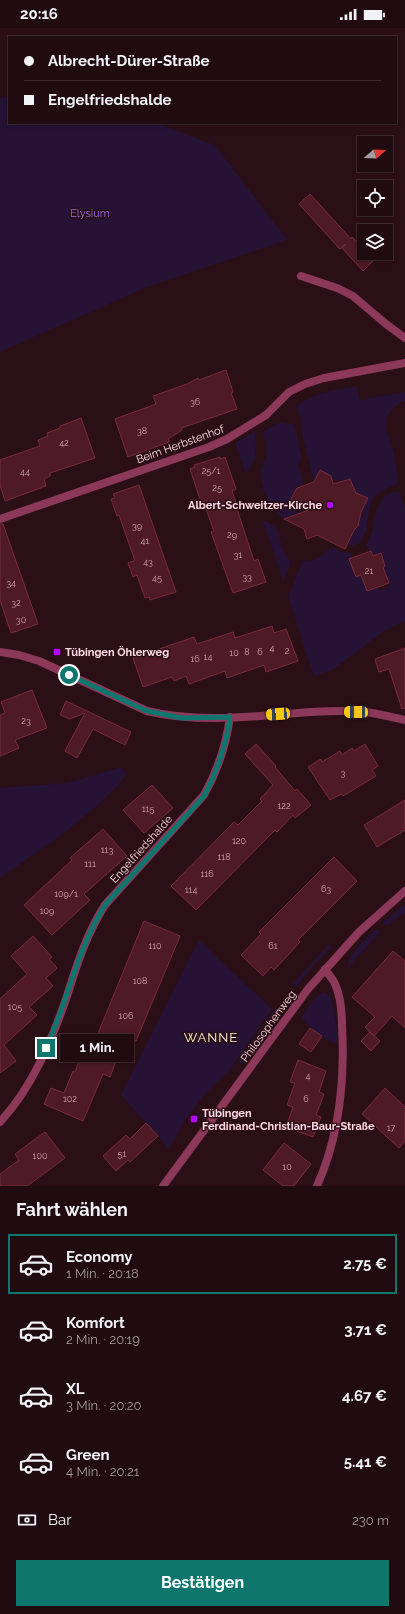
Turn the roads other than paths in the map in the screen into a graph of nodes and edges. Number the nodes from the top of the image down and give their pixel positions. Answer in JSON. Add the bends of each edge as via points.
{"nodes":[{"id":1,"x":301,"y":276,"type":"dead end"},
{"id":2,"x":405,"y":338,"type":"edge"},
{"id":3,"x":405,"y":363,"type":"edge"},
{"id":4,"x":0,"y":520,"type":"edge"},
{"id":5,"x":0,"y":652,"type":"edge"},
{"id":6,"x":230,"y":717,"type":"junction"},
{"id":7,"x":405,"y":720,"type":"edge"},
{"id":8,"x":405,"y":891,"type":"edge"},
{"id":9,"x":325,"y":969,"type":"junction"},
{"id":10,"x":0,"y":1122,"type":"edge"},
{"id":11,"x":163,"y":1186,"type":"edge"},
{"id":12,"x":317,"y":1186,"type":"edge"}],
"edges":[{"from":1,"to":2,"type":"street","via":[[353,296]]},
{"from":3,"to":4,"type":"street","name":"Beim Herbstenhof","via":[[305,384],[289,392],[266,415],[227,439]]},
{"from":5,"to":6,"type":"street","via":[[39,661],[147,711],[182,718]]},
{"from":6,"to":7,"type":"street","via":[[343,711],[365,712]]},
{"from":6,"to":10,"type":"street","name":"Engelfriedshalde","via":[[222,755],[215,776],[204,796],[105,905],[77,965],[57,1024],[40,1060],[24,1091]]},
{"from":8,"to":9,"type":"street","name":"Philosophenweg","via":[[359,932]]},
{"from":9,"to":11,"type":"street","name":"Philosophenweg"},
{"from":9,"to":12,"type":"street","via":[[340,997],[343,1058],[334,1133]]}]}
